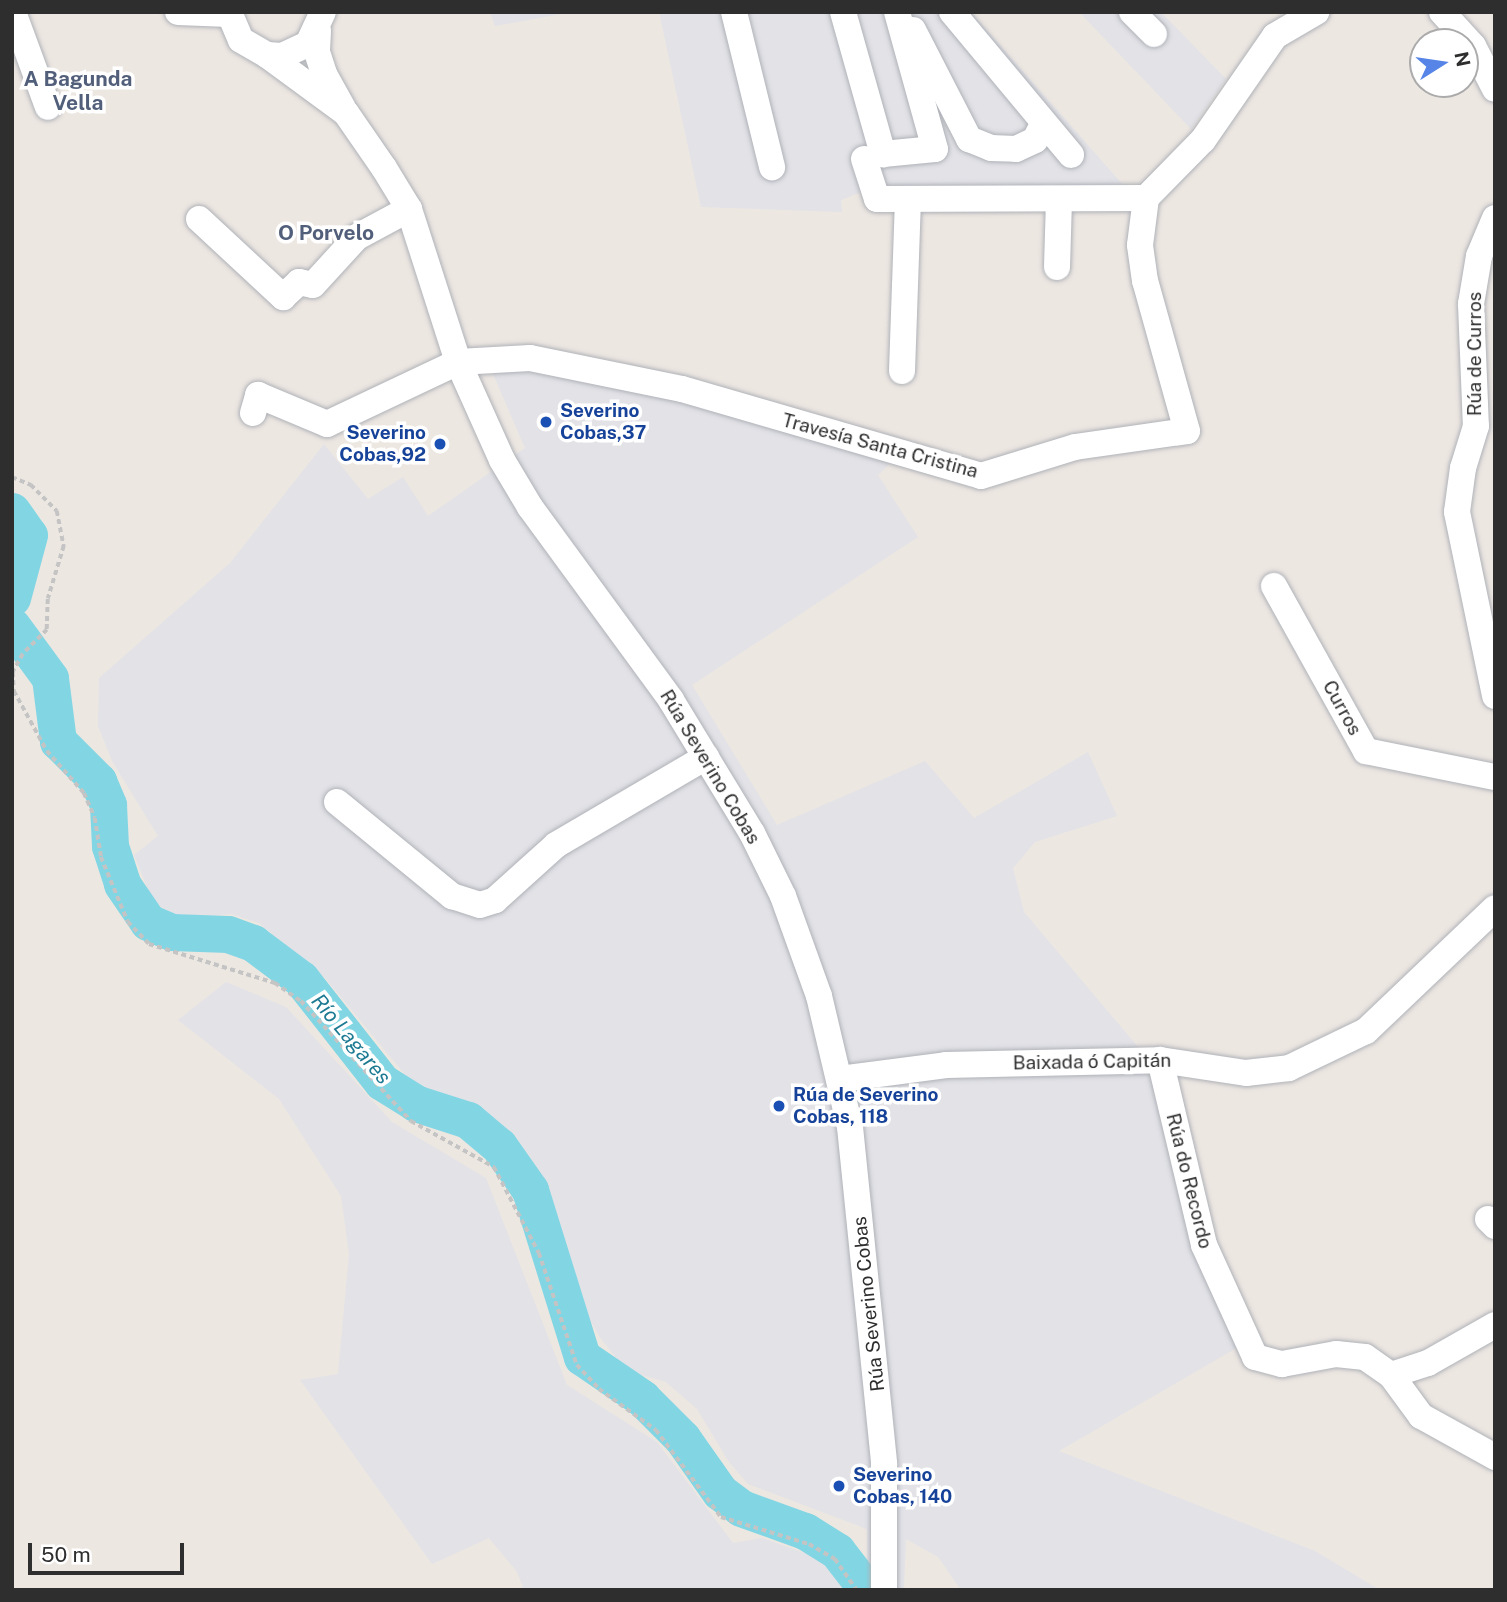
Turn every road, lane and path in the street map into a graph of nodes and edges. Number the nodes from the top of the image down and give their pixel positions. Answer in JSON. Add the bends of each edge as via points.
{"nodes":[{"id":1,"x":13,"y":12,"type":"edge"},
{"id":2,"x":177,"y":12,"type":"edge"},
{"id":3,"x":734,"y":12,"type":"edge"},
{"id":4,"x":842,"y":12,"type":"edge"},
{"id":5,"x":897,"y":12,"type":"edge"},
{"id":6,"x":902,"y":12,"type":"edge"},
{"id":7,"x":952,"y":12,"type":"edge"},
{"id":8,"x":1132,"y":12,"type":"edge"},
{"id":9,"x":1316,"y":12,"type":"edge"},
{"id":10,"x":1443,"y":12,"type":"edge"},
{"id":11,"x":229,"y":13,"type":"edge"},
{"id":12,"x":321,"y":21,"type":"edge"},
{"id":13,"x":1154,"y":34,"type":"dead end"},
{"id":14,"x":267,"y":55,"type":"junction"},
{"id":15,"x":1491,"y":72,"type":"edge"},
{"id":16,"x":48,"y":107,"type":"dead end"},
{"id":17,"x":346,"y":113,"type":"junction"},
{"id":18,"x":1042,"y":126,"type":"junction"},
{"id":19,"x":1071,"y":155,"type":"dead end"},
{"id":20,"x":864,"y":159,"type":"dead end"},
{"id":21,"x":772,"y":167,"type":"dead end"},
{"id":22,"x":1146,"y":198,"type":"junction"},
{"id":23,"x":908,"y":199,"type":"junction"},
{"id":24,"x":1059,"y":199,"type":"junction"},
{"id":25,"x":409,"y":209,"type":"junction"},
{"id":26,"x":1495,"y":218,"type":"edge"},
{"id":27,"x":199,"y":219,"type":"dead end"},
{"id":28,"x":1057,"y":267,"type":"dead end"},
{"id":29,"x":458,"y":362,"type":"junction"},
{"id":30,"x":902,"y":371,"type":"dead end"},
{"id":31,"x":253,"y":413,"type":"dead end"},
{"id":32,"x":12,"y":477,"type":"edge"},
{"id":33,"x":1274,"y":586,"type":"dead end"},
{"id":34,"x":1495,"y":696,"type":"edge"},
{"id":35,"x":706,"y":757,"type":"junction"},
{"id":36,"x":1495,"y":777,"type":"edge"},
{"id":37,"x":337,"y":802,"type":"dead end"},
{"id":38,"x":1495,"y":908,"type":"edge"},
{"id":39,"x":1160,"y":1060,"type":"junction"},
{"id":40,"x":840,"y":1079,"type":"junction"},
{"id":41,"x":1495,"y":1325,"type":"edge"},
{"id":42,"x":1391,"y":1375,"type":"junction"},
{"id":43,"x":1495,"y":1457,"type":"edge"},
{"id":44,"x":857,"y":1590,"type":"edge"},
{"id":45,"x":884,"y":1590,"type":"edge"}],
"edges":[{"from":1,"to":16,"type":"street"},
{"from":2,"to":11,"type":"street"},
{"from":3,"to":21,"type":"street"},
{"from":4,"to":5,"type":"street","via":[[883,154],[935,149]]},
{"from":6,"to":18,"type":"street","via":[[969,139],[991,148],[1016,149],[1035,140]]},
{"from":7,"to":18,"type":"street"},
{"from":8,"to":13,"type":"street"},
{"from":9,"to":22,"type":"street","via":[[1275,36],[1203,140]]},
{"from":10,"to":15,"type":"street"},
{"from":11,"to":14,"type":"street","name":"Rúa Severino Cobas","via":[[241,40]]},
{"from":12,"to":14,"type":"street","via":[[296,52]]},
{"from":12,"to":17,"type":"street","via":[[317,52]]},
{"from":14,"to":17,"type":"street","name":"Rúa Severino Cobas"},
{"from":17,"to":25,"type":"street","name":"Rúa Severino Cobas"},
{"from":18,"to":19,"type":"street"},
{"from":20,"to":23,"type":"street","via":[[877,199]]},
{"from":22,"to":24,"type":"street"},
{"from":22,"to":29,"type":"street","name":"Travesía Santa Cristina","via":[[1140,245],[1144,281],[1187,431],[1075,447],[981,476],[682,389],[530,358]]},
{"from":23,"to":24,"type":"street"},
{"from":23,"to":30,"type":"street"},
{"from":24,"to":28,"type":"street"},
{"from":25,"to":27,"type":"street","via":[[357,237],[313,285],[299,282],[283,297]]},
{"from":25,"to":29,"type":"street","name":"Rúa Severino Cobas"},
{"from":26,"to":34,"type":"street","name":"Rúa de Curros","via":[[1479,256],[1471,304],[1476,426],[1463,468],[1457,512]]},
{"from":29,"to":31,"type":"street","via":[[341,421],[327,424],[258,395]]},
{"from":29,"to":35,"type":"street","name":"Rúa Severino Cobas","via":[[481,419],[530,508],[651,672]]},
{"from":32,"to":44,"type":"path","via":[[31,485],[57,511],[64,546],[48,599],[47,630],[23,654],[13,672],[14,691],[47,751],[84,793],[101,857],[128,922],[149,944],[275,983],[301,1001],[411,1121],[494,1167],[539,1253],[577,1365],[600,1389],[656,1430],[721,1517],[809,1544],[835,1559]]},
{"from":33,"to":36,"type":"street","name":"Curros","via":[[1366,751]]},
{"from":35,"to":37,"type":"street","via":[[556,845],[495,900],[480,905],[452,896]]},
{"from":35,"to":40,"type":"street","name":"Rúa Severino Cobas","via":[[783,896],[819,996]]},
{"from":38,"to":39,"type":"street","name":"Baixada ó Capitán","via":[[1366,1031],[1315,1059],[1261,1074]]},
{"from":39,"to":40,"type":"street","name":"Baixada ó Capitán","via":[[931,1066]]},
{"from":39,"to":42,"type":"street","name":"Rúa do Recordo","via":[[1204,1245],[1255,1357],[1282,1364],[1351,1354],[1375,1361]]},
{"from":40,"to":45,"type":"street","name":"Rúa Severino Cobas","via":[[850,1127],[880,1409]]},
{"from":41,"to":42,"type":"street","via":[[1428,1363]]},
{"from":42,"to":43,"type":"street","name":"Rúa do Recordo","via":[[1421,1416]]}]}
